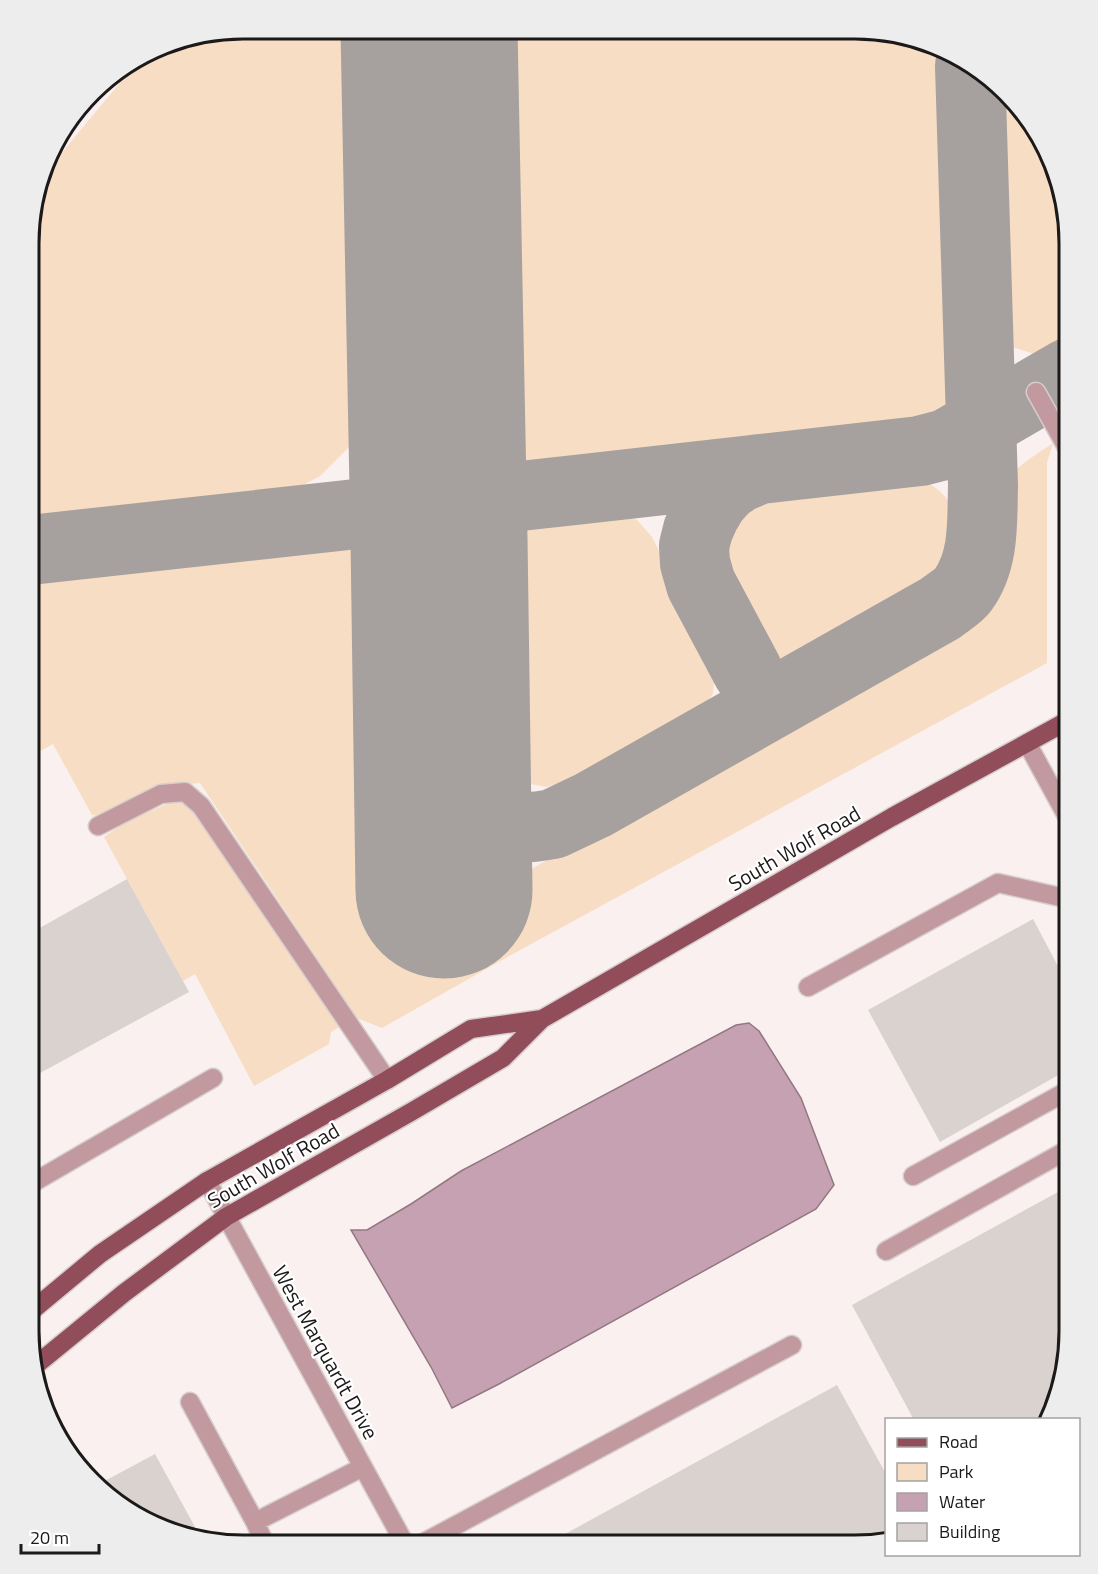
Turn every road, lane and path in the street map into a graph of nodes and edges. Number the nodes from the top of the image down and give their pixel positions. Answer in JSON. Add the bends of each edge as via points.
{"nodes":[{"id":1,"x":1036,"y":392,"type":"dead end"},
{"id":2,"x":1059,"y":433,"type":"edge"},
{"id":3,"x":1059,"y":725,"type":"edge"},
{"id":4,"x":1027,"y":743,"type":"junction"},
{"id":5,"x":1059,"y":802,"type":"edge"},
{"id":6,"x":98,"y":825,"type":"dead end"},
{"id":7,"x":1059,"y":897,"type":"edge"},
{"id":8,"x":808,"y":987,"type":"dead end"},
{"id":9,"x":542,"y":1018,"type":"junction"},
{"id":10,"x":213,"y":1078,"type":"dead end"},
{"id":11,"x":387,"y":1080,"type":"junction"},
{"id":12,"x":1059,"y":1096,"type":"edge"},
{"id":13,"x":1059,"y":1155,"type":"edge"},
{"id":14,"x":913,"y":1176,"type":"dead end"},
{"id":15,"x":39,"y":1179,"type":"edge"},
{"id":16,"x":207,"y":1181,"type":"junction"},
{"id":17,"x":226,"y":1217,"type":"junction"},
{"id":18,"x":886,"y":1251,"type":"dead end"},
{"id":19,"x":39,"y":1304,"type":"edge"},
{"id":20,"x":792,"y":1345,"type":"dead end"},
{"id":21,"x":41,"y":1361,"type":"edge"},
{"id":22,"x":190,"y":1402,"type":"dead end"},
{"id":23,"x":363,"y":1467,"type":"junction"},
{"id":24,"x":255,"y":1522,"type":"junction"},
{"id":25,"x":261,"y":1535,"type":"edge"},
{"id":26,"x":400,"y":1535,"type":"edge"},
{"id":27,"x":437,"y":1535,"type":"edge"}],
"edges":[{"from":1,"to":2,"type":"street"},
{"from":3,"to":4,"type":"main road","name":"South Wolf Road"},
{"from":4,"to":5,"type":"street"},
{"from":4,"to":9,"type":"main road","name":"South Wolf Road"},
{"from":6,"to":11,"type":"street","via":[[161,794],[185,792],[201,806]]},
{"from":7,"to":8,"type":"street","via":[[998,883]]},
{"from":9,"to":11,"type":"main road","name":"South Wolf Road","via":[[471,1029]]},
{"from":9,"to":17,"type":"main road","name":"South Wolf Road","via":[[503,1058]]},
{"from":10,"to":15,"type":"street"},
{"from":11,"to":16,"type":"main road","name":"South Wolf Road"},
{"from":12,"to":14,"type":"street"},
{"from":13,"to":18,"type":"street"},
{"from":16,"to":17,"type":"street","name":"West Marquardt Drive"},
{"from":16,"to":19,"type":"main road","name":"South Wolf Road","via":[[100,1254]]},
{"from":17,"to":21,"type":"main road","name":"South Wolf Road"},
{"from":17,"to":23,"type":"street","name":"West Marquardt Drive"},
{"from":20,"to":27,"type":"street"},
{"from":22,"to":24,"type":"street"},
{"from":23,"to":24,"type":"street"},
{"from":23,"to":26,"type":"street","name":"West Marquardt Drive"},
{"from":24,"to":25,"type":"street"}]}
